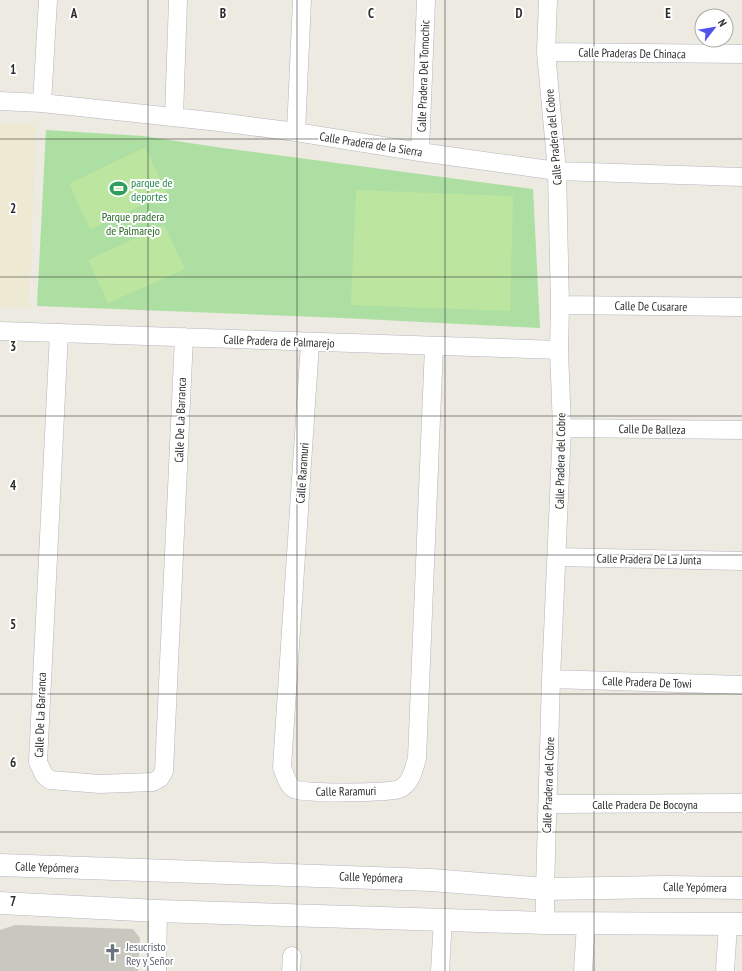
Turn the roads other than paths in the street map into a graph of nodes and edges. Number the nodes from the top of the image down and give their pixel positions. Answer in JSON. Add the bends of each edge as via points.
{"nodes":[{"id":1,"x":48,"y":0,"type":"edge"},
{"id":2,"x":178,"y":0,"type":"edge"},
{"id":3,"x":302,"y":0,"type":"edge"},
{"id":4,"x":426,"y":0,"type":"edge"},
{"id":5,"x":548,"y":0,"type":"edge"},
{"id":6,"x":546,"y":52,"type":"junction"},
{"id":7,"x":742,"y":54,"type":"edge"},
{"id":8,"x":0,"y":101,"type":"edge"},
{"id":9,"x":42,"y":103,"type":"junction"},
{"id":10,"x":174,"y":116,"type":"junction"},
{"id":11,"x":296,"y":132,"type":"junction"},
{"id":12,"x":420,"y":152,"type":"junction"},
{"id":13,"x":557,"y":171,"type":"junction"},
{"id":14,"x":742,"y":177,"type":"edge"},
{"id":15,"x":560,"y":305,"type":"junction"},
{"id":16,"x":742,"y":307,"type":"edge"},
{"id":17,"x":0,"y":331,"type":"edge"},
{"id":18,"x":59,"y":333,"type":"junction"},
{"id":19,"x":184,"y":338,"type":"junction"},
{"id":20,"x":310,"y":343,"type":"junction"},
{"id":21,"x":434,"y":346,"type":"junction"},
{"id":22,"x":559,"y":350,"type":"junction"},
{"id":23,"x":562,"y":428,"type":"junction"},
{"id":24,"x":742,"y":430,"type":"edge"},
{"id":25,"x":557,"y":557,"type":"junction"},
{"id":26,"x":742,"y":561,"type":"edge"},
{"id":27,"x":551,"y":679,"type":"junction"},
{"id":28,"x":742,"y":685,"type":"edge"},
{"id":29,"x":742,"y":803,"type":"edge"},
{"id":30,"x":548,"y":804,"type":"junction"},
{"id":31,"x":0,"y":866,"type":"edge"},
{"id":32,"x":742,"y":888,"type":"edge"},
{"id":33,"x":545,"y":889,"type":"junction"},
{"id":34,"x":0,"y":903,"type":"edge"},
{"id":35,"x":158,"y":911,"type":"junction"},
{"id":36,"x":443,"y":919,"type":"junction"},
{"id":37,"x":545,"y":923,"type":"junction"},
{"id":38,"x":586,"y":924,"type":"junction"},
{"id":39,"x":735,"y":925,"type":"edge"},
{"id":40,"x":157,"y":971,"type":"edge"},
{"id":41,"x":440,"y":971,"type":"edge"},
{"id":42,"x":583,"y":971,"type":"edge"},
{"id":43,"x":725,"y":971,"type":"edge"}],
"edges":[{"from":1,"to":9,"type":"street"},
{"from":2,"to":10,"type":"street"},
{"from":3,"to":11,"type":"street"},
{"from":4,"to":12,"type":"street","name":"Calle Pradera Del Tomochic"},
{"from":5,"to":6,"type":"street","name":"Calle Pradera del Cobre"},
{"from":6,"to":7,"type":"street","name":"Calle Praderas De Chinaca"},
{"from":6,"to":13,"type":"street","name":"Calle Pradera del Cobre"},
{"from":8,"to":9,"type":"street","name":"Calle Pradera de la Sierra"},
{"from":9,"to":10,"type":"street","name":"Calle Pradera de la Sierra"},
{"from":10,"to":11,"type":"street","name":"Calle Pradera de la Sierra"},
{"from":11,"to":12,"type":"street","name":"Calle Pradera de la Sierra"},
{"from":12,"to":13,"type":"street","name":"Calle Pradera de la Sierra"},
{"from":13,"to":14,"type":"street","name":"Calle Pradera de la Sierra"},
{"from":13,"to":15,"type":"street","name":"Calle Pradera del Cobre"},
{"from":15,"to":16,"type":"street","name":"Calle De Cusarare"},
{"from":15,"to":22,"type":"street","name":"Calle Pradera del Cobre"},
{"from":17,"to":18,"type":"street","name":"Calle Pradera de Palmarejo"},
{"from":18,"to":19,"type":"street","name":"Calle Pradera de Palmarejo"},
{"from":18,"to":19,"type":"street","name":"Calle De La Barranca","via":[[38,762],[44,775],[50,780],[100,784],[153,782],[160,778],[164,771]]},
{"from":19,"to":20,"type":"street","name":"Calle Pradera de Palmarejo"},
{"from":20,"to":21,"type":"street","name":"Calle Pradera de Palmarejo"},
{"from":20,"to":21,"type":"street","name":"Calle Raramuri","via":[[282,768],[290,785],[304,792],[399,789],[414,770],[417,758]]},
{"from":21,"to":22,"type":"street","name":"Calle Pradera de Palmarejo"},
{"from":22,"to":23,"type":"street","name":"Calle Pradera del Cobre"},
{"from":23,"to":24,"type":"street","name":"Calle De Balleza"},
{"from":23,"to":25,"type":"street","name":"Calle Pradera del Cobre"},
{"from":25,"to":26,"type":"street","name":"Calle Pradera De La Junta"},
{"from":25,"to":27,"type":"street","name":"Calle Pradera del Cobre"},
{"from":27,"to":28,"type":"street","name":"Calle Pradera De Towi"},
{"from":27,"to":30,"type":"street","name":"Calle Pradera del Cobre"},
{"from":29,"to":30,"type":"street","name":"Calle Pradera De Bocoyna"},
{"from":30,"to":33,"type":"street","name":"Calle Pradera del Cobre"},
{"from":31,"to":33,"type":"main road","name":"Calle Yepómera","via":[[431,880]]},
{"from":32,"to":33,"type":"main road","name":"Calle Yepómera"},
{"from":33,"to":37,"type":"street","name":"Calle Pradera del Cobre"},
{"from":34,"to":35,"type":"main road"},
{"from":35,"to":36,"type":"main road"},
{"from":35,"to":40,"type":"street"},
{"from":36,"to":37,"type":"main road"},
{"from":36,"to":41,"type":"street"},
{"from":37,"to":38,"type":"main road"},
{"from":38,"to":39,"type":"main road"},
{"from":38,"to":42,"type":"street"},
{"from":39,"to":43,"type":"street"}]}
